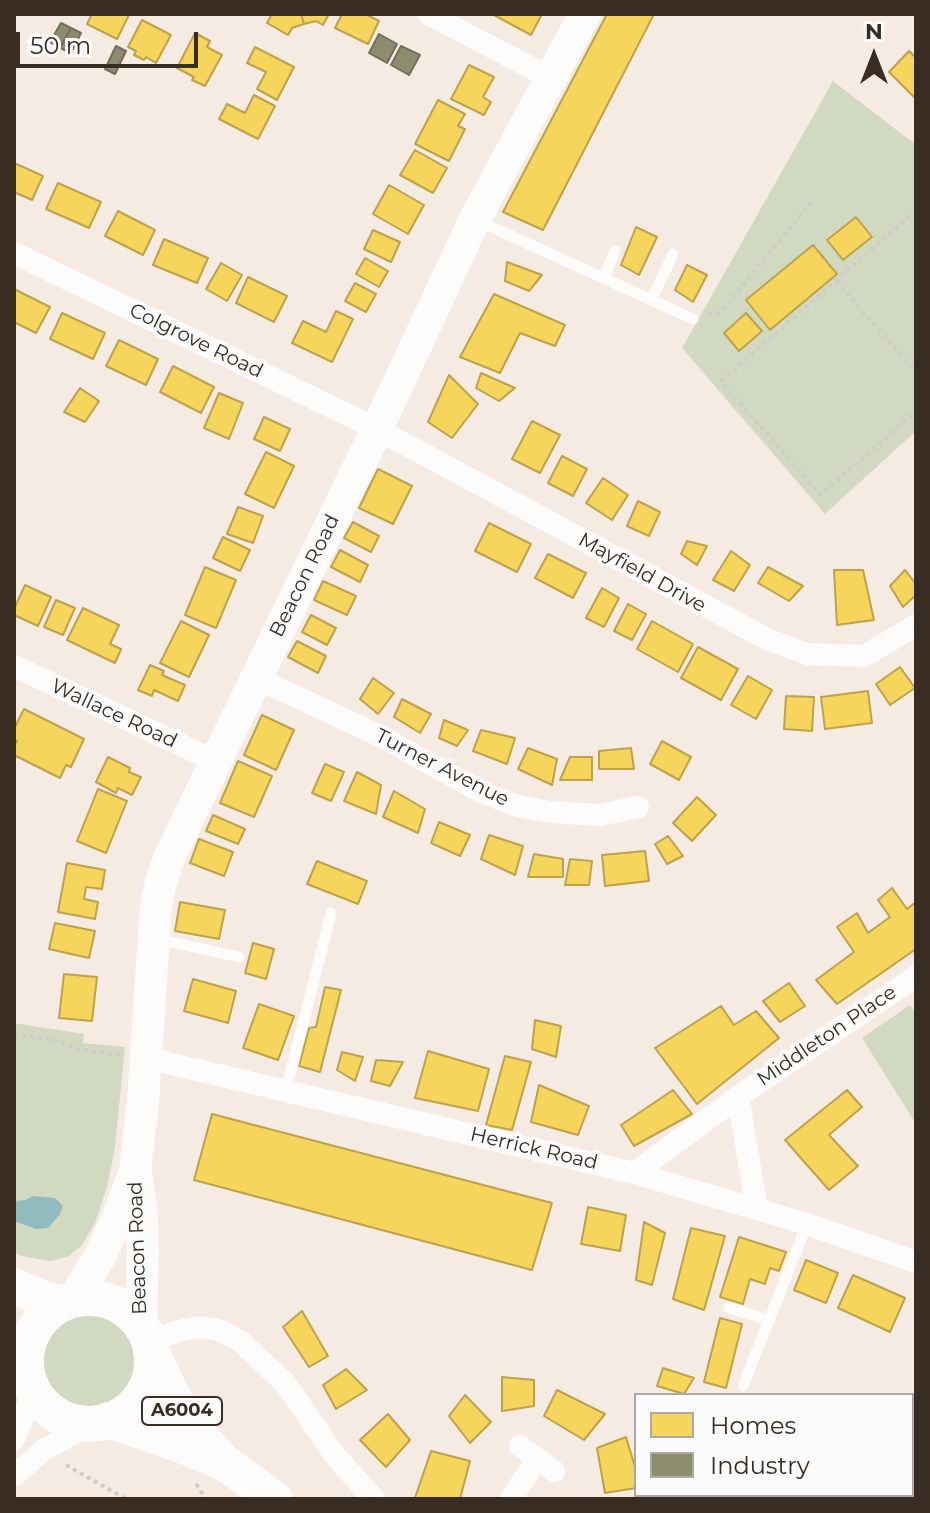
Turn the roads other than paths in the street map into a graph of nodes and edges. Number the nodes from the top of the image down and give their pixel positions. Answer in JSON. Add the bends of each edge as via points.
{"nodes":[{"id":1,"x":428,"y":14,"type":"edge"},
{"id":2,"x":585,"y":14,"type":"edge"},
{"id":3,"x":551,"y":78,"type":"junction"},
{"id":4,"x":475,"y":219,"type":"junction"},
{"id":5,"x":615,"y":251,"type":"dead end"},
{"id":6,"x":14,"y":253,"type":"edge"},
{"id":7,"x":673,"y":254,"type":"dead end"},
{"id":8,"x":604,"y":277,"type":"junction"},
{"id":9,"x":652,"y":299,"type":"junction"},
{"id":10,"x":693,"y":319,"type":"road end"},
{"id":11,"x":377,"y":429,"type":"junction"},
{"id":12,"x":916,"y":625,"type":"edge"},
{"id":13,"x":14,"y":666,"type":"edge"},
{"id":14,"x":256,"y":678,"type":"junction"},
{"id":15,"x":215,"y":761,"type":"junction"},
{"id":16,"x":638,"y":807,"type":"dead end"},
{"id":17,"x":331,"y":913,"type":"dead end"},
{"id":18,"x":154,"y":938,"type":"junction"},
{"id":19,"x":239,"y":957,"type":"dead end"},
{"id":20,"x":916,"y":976,"type":"edge"},
{"id":21,"x":146,"y":1058,"type":"junction"},
{"id":22,"x":286,"y":1091,"type":"junction"},
{"id":23,"x":738,"y":1097,"type":"junction"},
{"id":24,"x":135,"y":1171,"type":"junction"},
{"id":25,"x":634,"y":1173,"type":"junction"},
{"id":26,"x":757,"y":1209,"type":"junction"},
{"id":27,"x":807,"y":1224,"type":"junction"},
{"id":28,"x":916,"y":1262,"type":"edge"},
{"id":29,"x":14,"y":1286,"type":"edge"},
{"id":30,"x":68,"y":1302,"type":"junction"},
{"id":31,"x":729,"y":1308,"type":"dead end"},
{"id":32,"x":768,"y":1320,"type":"junction"},
{"id":33,"x":147,"y":1339,"type":"junction"},
{"id":34,"x":25,"y":1368,"type":"edge"},
{"id":35,"x":743,"y":1386,"type":"dead end"},
{"id":36,"x":100,"y":1422,"type":"junction"},
{"id":37,"x":14,"y":1440,"type":"edge"},
{"id":38,"x":537,"y":1458,"type":"dead end"},
{"id":39,"x":225,"y":1463,"type":"junction"},
{"id":40,"x":14,"y":1476,"type":"edge"},
{"id":41,"x":275,"y":1499,"type":"edge"},
{"id":42,"x":374,"y":1499,"type":"edge"},
{"id":43,"x":511,"y":1499,"type":"edge"}],
"edges":[{"from":1,"to":3,"type":"street"},
{"from":2,"to":3,"type":"street","name":"Beacon Road"},
{"from":3,"to":4,"type":"street","name":"Beacon Road"},
{"from":4,"to":8,"type":"lane"},
{"from":4,"to":11,"type":"street","name":"Beacon Road"},
{"from":5,"to":8,"type":"lane"},
{"from":6,"to":11,"type":"street","name":"Colgrove Road"},
{"from":7,"to":9,"type":"lane"},
{"from":8,"to":9,"type":"lane"},
{"from":9,"to":10,"type":"lane"},
{"from":11,"to":12,"type":"street","name":"Mayfield Drive","via":[[719,615],[807,654],[864,656]]},
{"from":11,"to":14,"type":"street","name":"Beacon Road"},
{"from":13,"to":15,"type":"street","name":"Wallace Road"},
{"from":14,"to":15,"type":"street","name":"Beacon Road"},
{"from":14,"to":16,"type":"street","name":"Turner Avenue","via":[[518,806],[600,815]]},
{"from":15,"to":18,"type":"street","name":"Beacon Road","via":[[161,882]]},
{"from":17,"to":22,"type":"lane"},
{"from":18,"to":19,"type":"lane"},
{"from":18,"to":21,"type":"street","name":"Beacon Road"},
{"from":20,"to":23,"type":"street","name":"Middleton Place"},
{"from":21,"to":22,"type":"street","name":"Herrick Road"},
{"from":21,"to":24,"type":"street","name":"Beacon Road"},
{"from":22,"to":25,"type":"street","name":"Herrick Road"},
{"from":23,"to":25,"type":"street","name":"Middleton Place"},
{"from":23,"to":26,"type":"street","name":"Middleton Place"},
{"from":24,"to":30,"type":"street","name":"Beacon Road","via":[[99,1258]]},
{"from":24,"to":33,"type":"street","name":"Beacon Road"},
{"from":25,"to":26,"type":"street","name":"Herrick Road"},
{"from":26,"to":27,"type":"street","name":"Herrick Road"},
{"from":27,"to":28,"type":"street","name":"Herrick Road"},
{"from":27,"to":32,"type":"lane"},
{"from":29,"to":30,"type":"main road","via":[[43,1299]]},
{"from":30,"to":33,"type":"main road","via":[[89,1298],[118,1305],[131,1314]]},
{"from":30,"to":34,"type":"main road","via":[[38,1324]]},
{"from":31,"to":32,"type":"lane"},
{"from":32,"to":35,"type":"lane"},
{"from":33,"to":36,"type":"main road","via":[[152,1369],[147,1386],[125,1413]]},
{"from":33,"to":39,"type":"main road","number":"A6004","via":[[191,1426]]},
{"from":33,"to":42,"type":"street","via":[[200,1327],[240,1341],[285,1383],[336,1457]]},
{"from":34,"to":36,"type":"main road","via":[[44,1404],[57,1415],[74,1422]]},
{"from":34,"to":37,"type":"street"},
{"from":36,"to":39,"type":"main road","number":"A6004"},
{"from":36,"to":40,"type":"street","via":[[45,1449]]},
{"from":38,"to":43,"type":"street"},
{"from":39,"to":41,"type":"main road","number":"A6004"}]}
